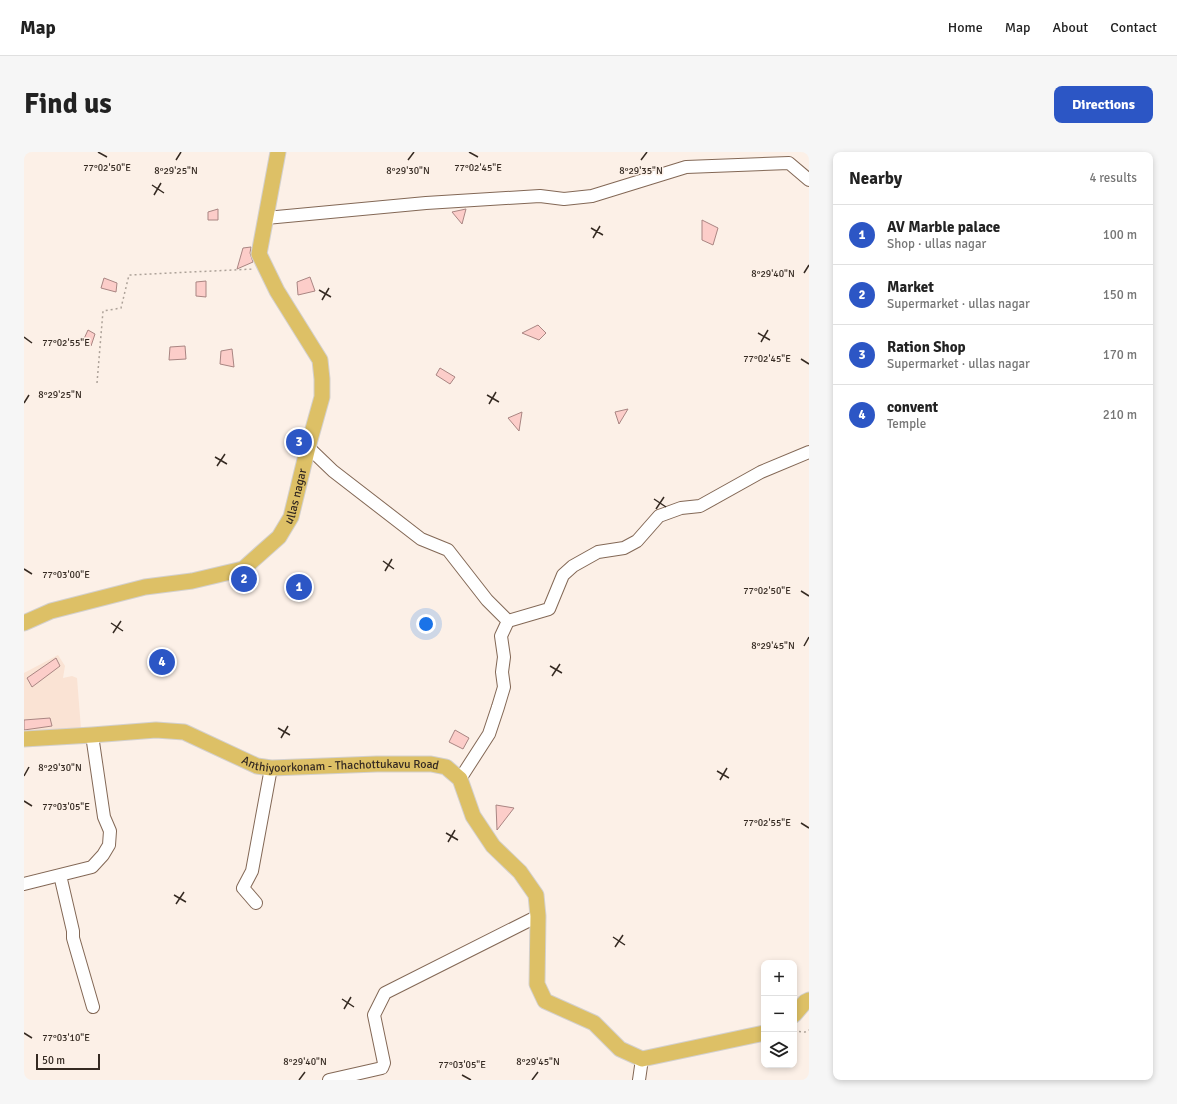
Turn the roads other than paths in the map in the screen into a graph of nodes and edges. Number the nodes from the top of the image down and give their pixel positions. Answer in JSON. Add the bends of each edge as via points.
{"nodes":[{"id":1,"x":278,"y":152,"type":"edge"},
{"id":2,"x":809,"y":180,"type":"edge"},
{"id":3,"x":266,"y":218,"type":"junction"},
{"id":4,"x":308,"y":446,"type":"junction"},
{"id":5,"x":809,"y":452,"type":"edge"},
{"id":6,"x":508,"y":622,"type":"junction"},
{"id":7,"x":24,"y":623,"type":"edge"},
{"id":8,"x":92,"y":735,"type":"junction"},
{"id":9,"x":24,"y":739,"type":"edge"},
{"id":10,"x":271,"y":768,"type":"junction"},
{"id":11,"x":460,"y":780,"type":"junction"},
{"id":12,"x":60,"y":875,"type":"junction"},
{"id":13,"x":24,"y":884,"type":"edge"},
{"id":14,"x":256,"y":903,"type":"dead end"},
{"id":15,"x":538,"y":916,"type":"junction"},
{"id":16,"x":809,"y":1000,"type":"edge"},
{"id":17,"x":93,"y":1007,"type":"dead end"},
{"id":18,"x":797,"y":1011,"type":"edge"},
{"id":19,"x":761,"y":1034,"type":"edge"},
{"id":20,"x":642,"y":1059,"type":"junction"},
{"id":21,"x":329,"y":1080,"type":"edge"},
{"id":22,"x":639,"y":1080,"type":"edge"}],
"edges":[{"from":1,"to":3,"type":"main road","name":"ullas nagar"},
{"from":2,"to":3,"type":"street","via":[[789,163],[686,166],[592,196],[564,199],[540,196],[426,203]]},
{"from":3,"to":4,"type":"main road","name":"ullas nagar","via":[[259,254],[277,291],[320,360],[322,397]]},
{"from":4,"to":6,"type":"street","via":[[334,471],[421,539],[448,550],[487,600]]},
{"from":4,"to":7,"type":"main road","name":"ullas nagar","via":[[291,517],[279,537],[243,569],[192,581],[138,589],[51,611]]},
{"from":5,"to":6,"type":"street","via":[[761,472],[700,506],[681,508],[659,516],[637,541],[624,548],[598,552],[573,566],[563,575],[549,609]]},
{"from":6,"to":11,"type":"street","via":[[501,636],[504,687],[498,707],[488,734]]},
{"from":8,"to":9,"type":"main road","name":"Anthiyoorkonam - Thachottukavu Road"},
{"from":8,"to":10,"type":"main road","name":"Anthiyoorkonam - Thachottukavu Road","via":[[156,730],[184,732],[257,766]]},
{"from":8,"to":12,"type":"street","via":[[104,817],[110,831],[110,845],[104,856],[92,867]]},
{"from":10,"to":11,"type":"main road","name":"Anthiyoorkonam - Thachottukavu Road","via":[[431,764],[446,767]]},
{"from":10,"to":14,"type":"street","via":[[252,871],[244,888]]},
{"from":11,"to":15,"type":"main road","name":"Anthiyoorkonam - Thachottukavu Road","via":[[473,816],[493,846],[520,872],[536,896]]},
{"from":12,"to":13,"type":"street"},
{"from":12,"to":17,"type":"street","via":[[73,938]]},
{"from":15,"to":20,"type":"main road","name":"Anthiyoorkonam - Thachottukavu Road","via":[[537,984],[545,1001],[594,1023],[620,1049]]},
{"from":15,"to":21,"type":"street","via":[[385,993],[374,1015],[384,1063],[382,1068]]},
{"from":16,"to":18,"type":"main road"},
{"from":19,"to":20,"type":"main road"},
{"from":20,"to":22,"type":"street"}]}
